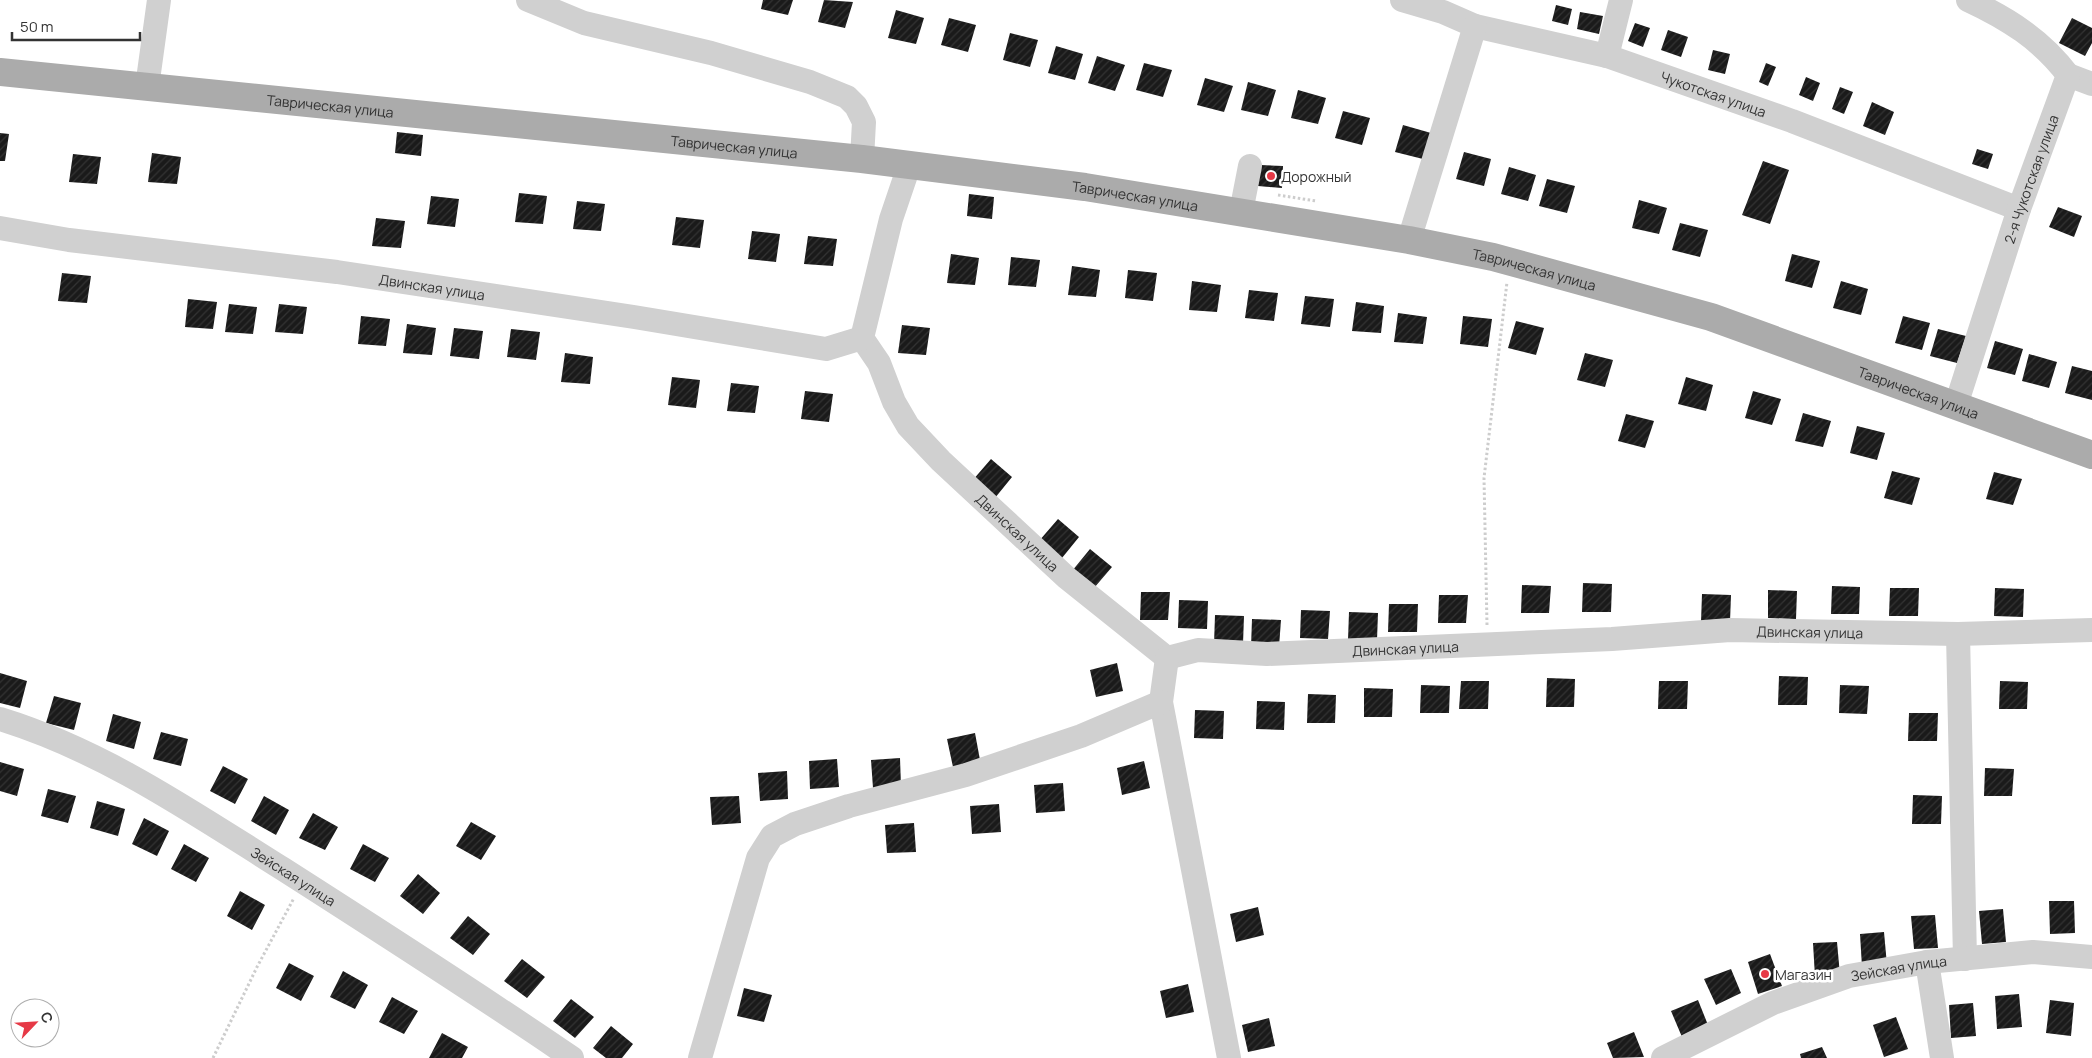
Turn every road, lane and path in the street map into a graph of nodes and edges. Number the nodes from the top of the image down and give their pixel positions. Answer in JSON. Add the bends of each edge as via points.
{"nodes":[{"id":1,"x":159,"y":0,"type":"edge"},
{"id":2,"x":528,"y":0,"type":"edge"},
{"id":3,"x":1402,"y":0,"type":"edge"},
{"id":4,"x":1621,"y":0,"type":"edge"},
{"id":5,"x":1968,"y":0,"type":"edge"},
{"id":6,"x":1475,"y":26,"type":"junction"},
{"id":7,"x":1607,"y":56,"type":"junction"},
{"id":8,"x":0,"y":72,"type":"edge"},
{"id":9,"x":2068,"y":75,"type":"junction"},
{"id":10,"x":2092,"y":84,"type":"edge"},
{"id":11,"x":147,"y":87,"type":"junction"},
{"id":12,"x":862,"y":159,"type":"junction"},
{"id":13,"x":909,"y":166,"type":"junction"},
{"id":14,"x":1250,"y":166,"type":"dead end"},
{"id":15,"x":2019,"y":210,"type":"junction"},
{"id":16,"x":1241,"y":212,"type":"junction"},
{"id":17,"x":0,"y":228,"type":"edge"},
{"id":18,"x":1409,"y":240,"type":"junction"},
{"id":19,"x":1508,"y":279,"type":"dead end"},
{"id":20,"x":862,"y":338,"type":"junction"},
{"id":21,"x":1956,"y":405,"type":"junction"},
{"id":22,"x":2092,"y":455,"type":"edge"},
{"id":23,"x":2092,"y":630,"type":"edge"},
{"id":24,"x":1958,"y":634,"type":"junction"},
{"id":25,"x":1487,"y":643,"type":"junction"},
{"id":26,"x":1167,"y":658,"type":"junction"},
{"id":27,"x":1161,"y":702,"type":"junction"},
{"id":28,"x":0,"y":719,"type":"edge"},
{"id":29,"x":303,"y":882,"type":"junction"},
{"id":30,"x":2092,"y":957,"type":"edge"},
{"id":31,"x":1965,"y":959,"type":"junction"},
{"id":32,"x":1927,"y":962,"type":"junction"},
{"id":33,"x":213,"y":1058,"type":"edge"},
{"id":34,"x":572,"y":1058,"type":"edge"},
{"id":35,"x":700,"y":1058,"type":"edge"},
{"id":36,"x":1229,"y":1058,"type":"edge"},
{"id":37,"x":1663,"y":1058,"type":"edge"},
{"id":38,"x":1942,"y":1058,"type":"edge"}],
"edges":[{"from":1,"to":11,"type":"street"},
{"from":2,"to":12,"type":"street","via":[[584,23],[711,53],[810,82],[847,97],[864,122]]},
{"from":3,"to":6,"type":"street","name":"Чукотская улица"},
{"from":4,"to":7,"type":"street"},
{"from":5,"to":9,"type":"street","via":[[2001,15],[2037,41],[2056,58]]},
{"from":6,"to":7,"type":"street","name":"Чукотская улица"},
{"from":6,"to":18,"type":"street"},
{"from":7,"to":15,"type":"street","name":"Чукотская улица","via":[[1792,121]]},
{"from":8,"to":11,"type":"main road","name":"Таврическая улица"},
{"from":9,"to":10,"type":"street"},
{"from":9,"to":15,"type":"street","name":"2-я Чукотская улица"},
{"from":11,"to":12,"type":"main road","name":"Таврическая улица"},
{"from":12,"to":13,"type":"main road","name":"Таврическая улица"},
{"from":13,"to":16,"type":"main road","name":"Таврическая улица","via":[[1084,187]]},
{"from":13,"to":20,"type":"street","via":[[891,219]]},
{"from":14,"to":16,"type":"street"},
{"from":15,"to":21,"type":"street","name":"2-я Чукотская улица"},
{"from":16,"to":18,"type":"main road","name":"Таврическая улица"},
{"from":17,"to":20,"type":"street","name":"Двинская улица","via":[[69,240],[346,274],[826,349]]},
{"from":18,"to":21,"type":"main road","name":"Таврическая улица","via":[[1493,257],[1711,317]]},
{"from":19,"to":25,"type":"path","via":[[1484,478]]},
{"from":20,"to":26,"type":"street","name":"Двинская улица","via":[[879,363],[894,402],[908,426],[941,461],[1067,578]]},
{"from":21,"to":22,"type":"main road","name":"Таврическая улица"},
{"from":23,"to":24,"type":"street","name":"Двинская улица"},
{"from":24,"to":25,"type":"street","name":"Двинская улица","via":[[1730,630]]},
{"from":24,"to":31,"type":"street"},
{"from":25,"to":26,"type":"street","name":"Двинская улица","via":[[1267,654],[1198,650]]},
{"from":26,"to":27,"type":"street"},
{"from":27,"to":35,"type":"street","via":[[1064,742],[966,775],[795,824],[772,836],[758,858]]},
{"from":27,"to":36,"type":"street"},
{"from":28,"to":29,"type":"street","name":"Зейская улица","via":[[86,751],[153,786]]},
{"from":29,"to":33,"type":"path"},
{"from":29,"to":34,"type":"street","name":"Зейская улица"},
{"from":30,"to":31,"type":"street","name":"Зейская улица","via":[[2033,952]]},
{"from":31,"to":32,"type":"street","name":"Зейская улица"},
{"from":32,"to":37,"type":"street","name":"Зейская улица","via":[[1849,976],[1773,1003]]},
{"from":32,"to":38,"type":"street"}]}
